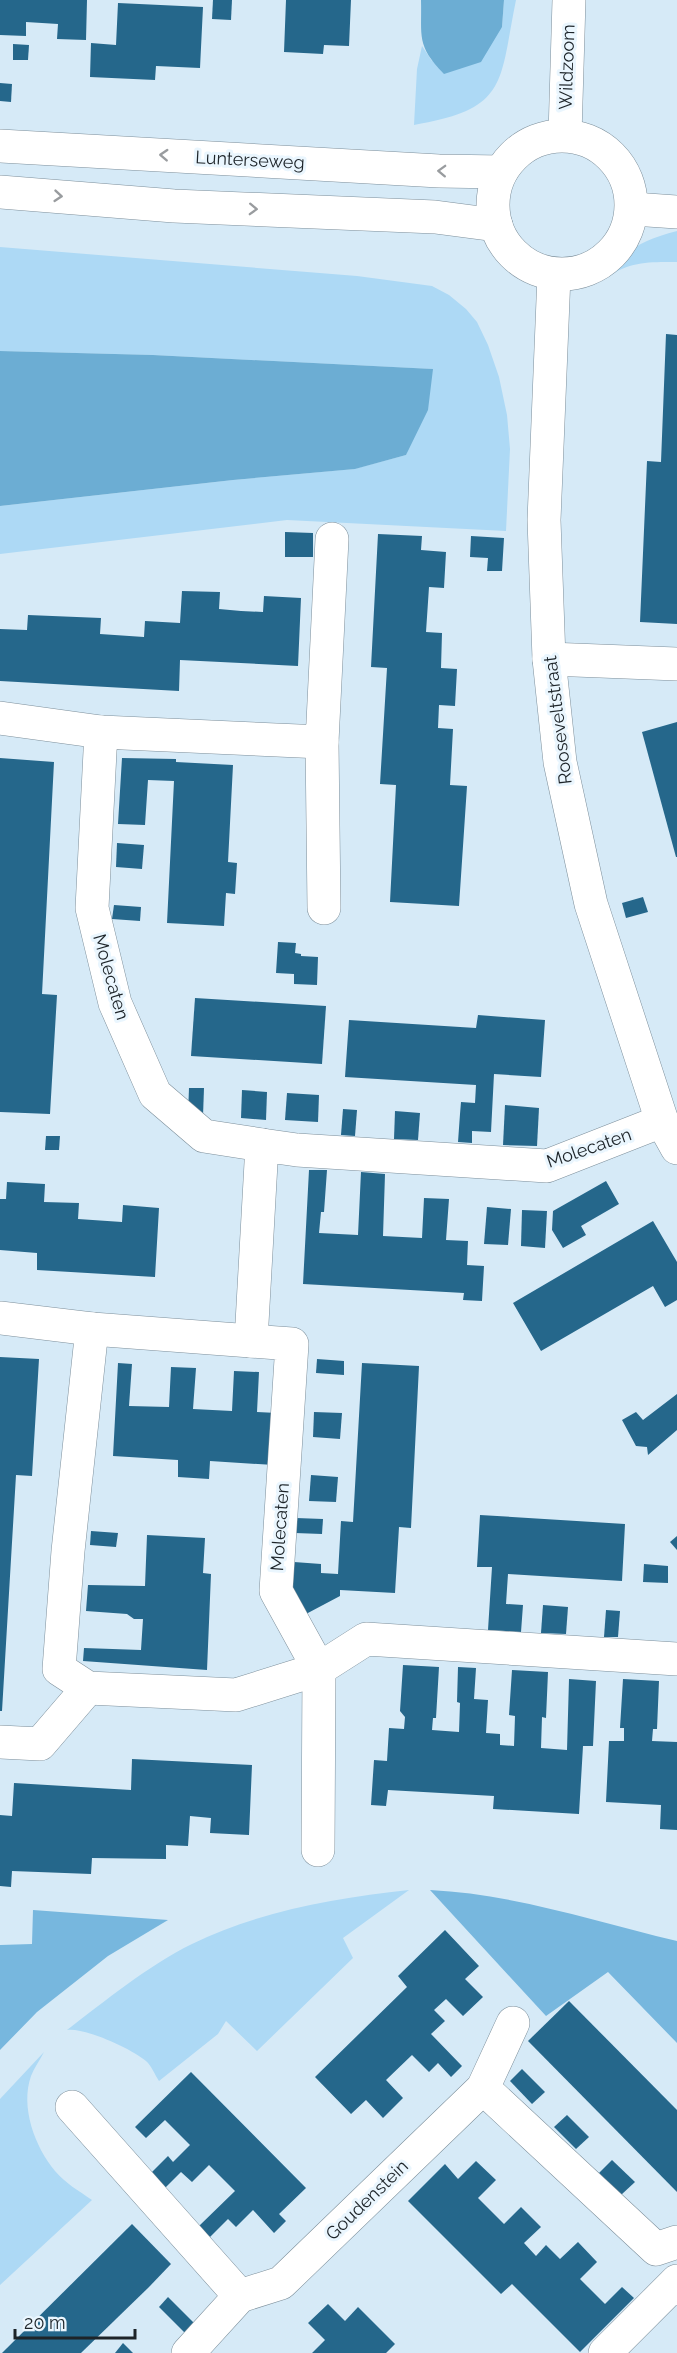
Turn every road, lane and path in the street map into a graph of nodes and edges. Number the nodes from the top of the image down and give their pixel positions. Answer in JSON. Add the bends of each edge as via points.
{"nodes":[{"id":1,"x":569,"y":0,"type":"edge"},
{"id":2,"x":565,"y":135,"type":"junction"},
{"id":3,"x":0,"y":146,"type":"edge"},
{"id":4,"x":501,"y":172,"type":"junction"},
{"id":5,"x":0,"y":192,"type":"edge"},
{"id":6,"x":633,"y":209,"type":"junction"},
{"id":7,"x":677,"y":212,"type":"edge"},
{"id":8,"x":496,"y":225,"type":"junction"},
{"id":9,"x":554,"y":275,"type":"junction"},
{"id":10,"x":332,"y":539,"type":"dead end"},
{"id":11,"x":549,"y":659,"type":"junction"},
{"id":12,"x":677,"y":664,"type":"edge"},
{"id":13,"x":0,"y":718,"type":"edge"},
{"id":14,"x":101,"y":732,"type":"junction"},
{"id":15,"x":322,"y":742,"type":"junction"},
{"id":16,"x":324,"y":908,"type":"dead end"},
{"id":17,"x":670,"y":1135,"type":"edge"},
{"id":18,"x":262,"y":1145,"type":"junction"},
{"id":19,"x":0,"y":1318,"type":"edge"},
{"id":20,"x":92,"y":1329,"type":"junction"},
{"id":21,"x":250,"y":1341,"type":"junction"},
{"id":22,"x":677,"y":1659,"type":"edge"},
{"id":23,"x":319,"y":1669,"type":"junction"},
{"id":24,"x":88,"y":1688,"type":"junction"},
{"id":25,"x":0,"y":1742,"type":"edge"},
{"id":26,"x":318,"y":1850,"type":"dead end"},
{"id":27,"x":513,"y":2023,"type":"dead end"},
{"id":28,"x":483,"y":2088,"type":"junction"},
{"id":29,"x":72,"y":2107,"type":"dead end"},
{"id":30,"x":677,"y":2242,"type":"edge"},
{"id":31,"x":677,"y":2281,"type":"edge"},
{"id":32,"x":240,"y":2296,"type":"junction"},
{"id":33,"x":188,"y":2353,"type":"edge"},
{"id":34,"x":605,"y":2353,"type":"edge"}],
"edges":[{"from":1,"to":2,"type":"street","name":"Wildzoom"},
{"from":2,"to":4,"type":"street","via":[[539,138],[517,152]]},
{"from":2,"to":6,"type":"street","via":[[600,146],[625,173]]},
{"from":4,"to":3,"type":"street","name":"Lunterseweg","one_way":true},
{"from":4,"to":8,"type":"street","via":[[493,198]]},
{"from":5,"to":8,"type":"street","one_way":true,"via":[[174,206],[435,217]]},
{"from":6,"to":7,"type":"street"},
{"from":6,"to":9,"type":"street","via":[[621,244],[592,269]]},
{"from":8,"to":9,"type":"street","via":[[508,249],[529,267]]},
{"from":9,"to":11,"type":"street","name":"Rooseveltstraat","via":[[544,520]]},
{"from":10,"to":15,"type":"street"},
{"from":11,"to":12,"type":"street"},
{"from":11,"to":17,"type":"street","name":"Rooseveltstraat","via":[[560,762],[591,904]]},
{"from":13,"to":14,"type":"street"},
{"from":14,"to":15,"type":"street"},
{"from":14,"to":18,"type":"street","name":"Molecaten","via":[[92,908],[115,1003],[155,1094],[204,1136]]},
{"from":15,"to":16,"type":"street"},
{"from":17,"to":18,"type":"street","name":"Molecaten","via":[[547,1166]]},
{"from":18,"to":21,"type":"street"},
{"from":19,"to":20,"type":"street","name":"Molecaten"},
{"from":20,"to":21,"type":"street","name":"Molecaten"},
{"from":20,"to":24,"type":"street","via":[[58,1669]]},
{"from":21,"to":23,"type":"street","name":"Molecaten","via":[[292,1344],[276,1591]]},
{"from":22,"to":23,"type":"street","via":[[366,1639]]},
{"from":23,"to":24,"type":"street","via":[[236,1695]]},
{"from":23,"to":26,"type":"street","name":"Molecaten"},
{"from":24,"to":25,"type":"street","via":[[40,1744]]},
{"from":27,"to":28,"type":"street","name":"Goudenstein"},
{"from":28,"to":30,"type":"street","via":[[656,2249]]},
{"from":28,"to":32,"type":"street","name":"Goudenstein","via":[[280,2283]]},
{"from":29,"to":32,"type":"street"},
{"from":31,"to":34,"type":"street"},
{"from":32,"to":33,"type":"street","name":"Goudenstein"}]}
